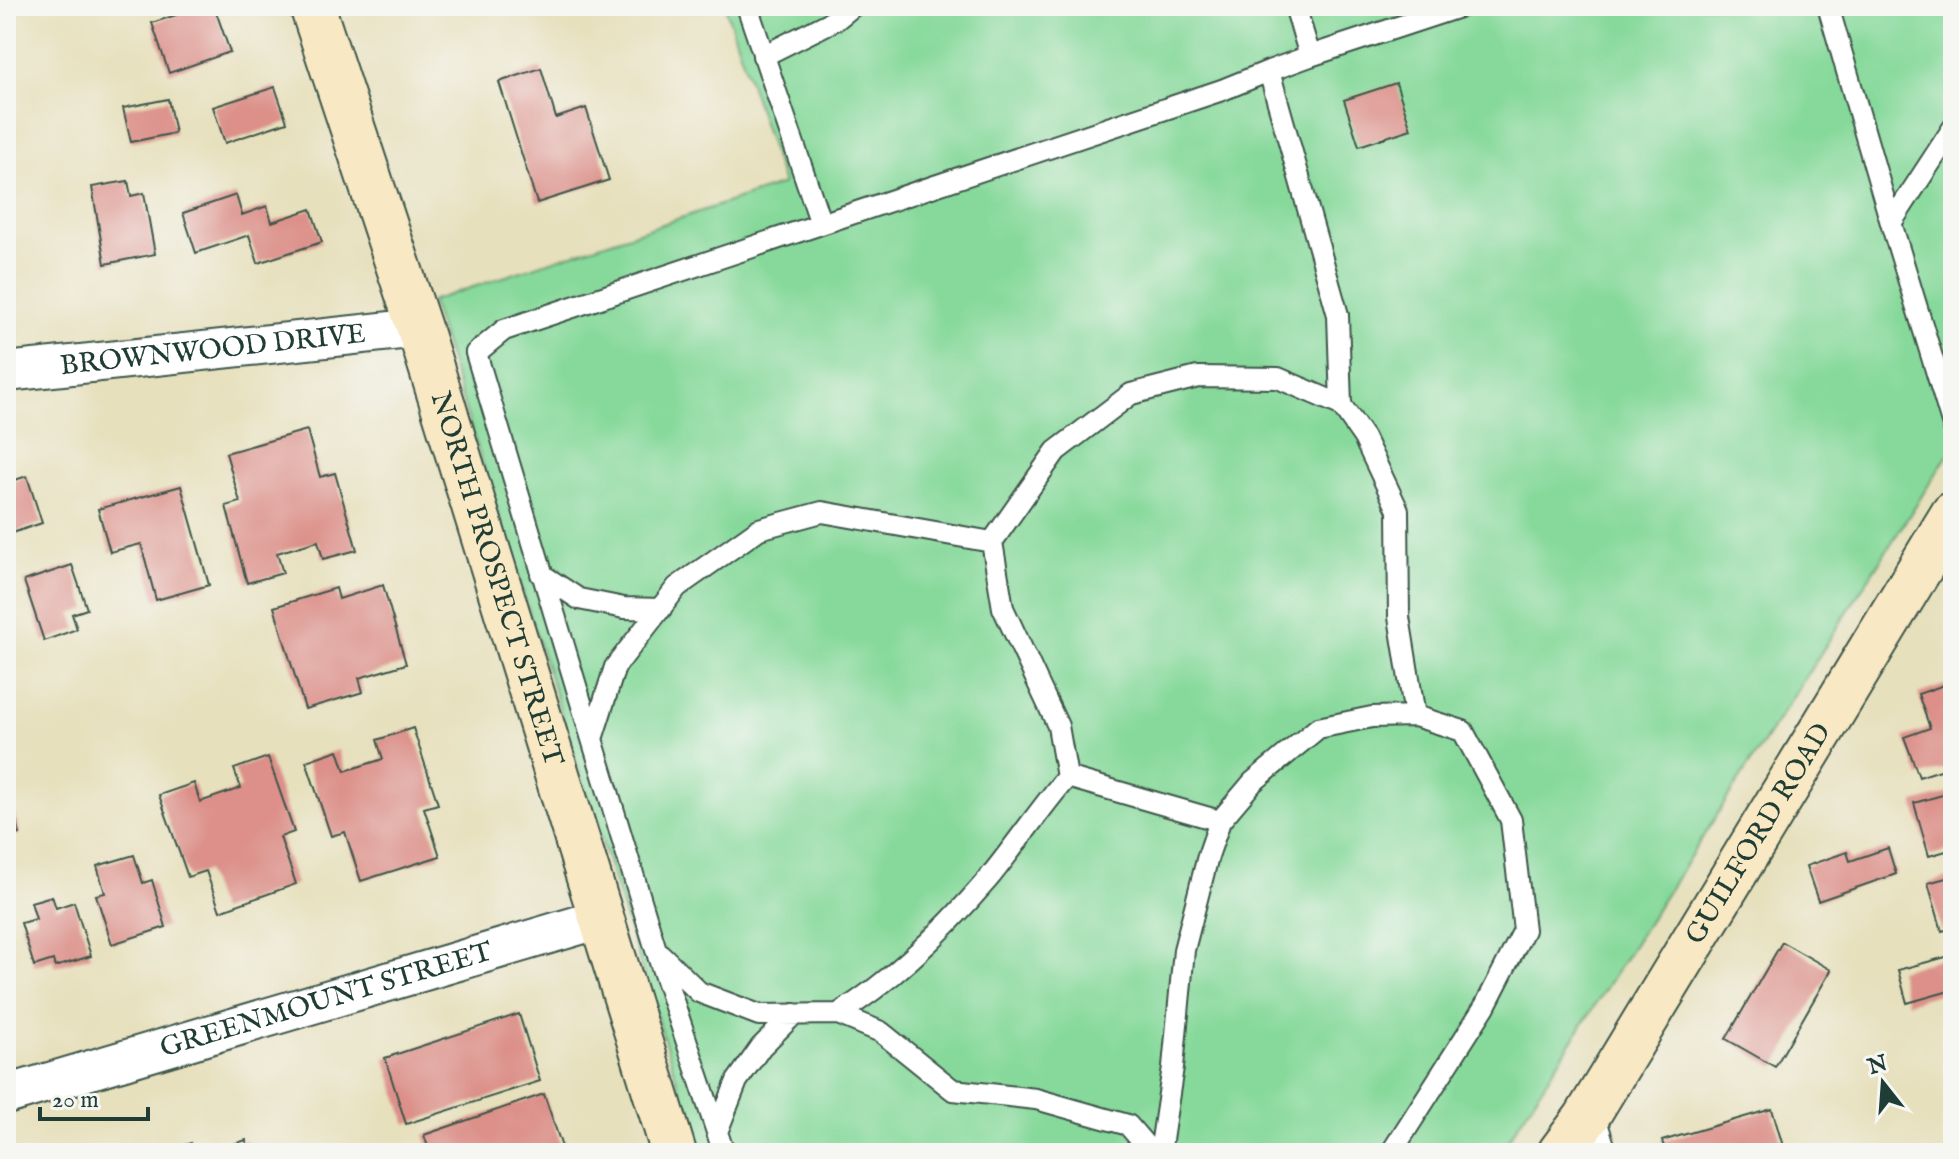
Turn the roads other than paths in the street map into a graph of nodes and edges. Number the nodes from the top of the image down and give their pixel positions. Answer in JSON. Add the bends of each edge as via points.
{"nodes":[{"id":1,"x":312,"y":6,"type":"edge"},
{"id":2,"x":747,"y":6,"type":"edge"},
{"id":3,"x":853,"y":6,"type":"edge"},
{"id":4,"x":1295,"y":6,"type":"edge"},
{"id":5,"x":1462,"y":6,"type":"edge"},
{"id":6,"x":1828,"y":6,"type":"edge"},
{"id":7,"x":763,"y":56,"type":"junction"},
{"id":8,"x":1310,"y":56,"type":"junction"},
{"id":9,"x":1269,"y":71,"type":"junction"},
{"id":10,"x":1953,"y":128,"type":"edge"},
{"id":11,"x":1891,"y":223,"type":"junction"},
{"id":12,"x":821,"y":224,"type":"junction"},
{"id":13,"x":419,"y":328,"type":"junction"},
{"id":14,"x":6,"y":372,"type":"edge"},
{"id":15,"x":1341,"y":405,"type":"junction"},
{"id":16,"x":1953,"y":426,"type":"edge"},
{"id":17,"x":1953,"y":514,"type":"edge"},
{"id":18,"x":992,"y":542,"type":"junction"},
{"id":19,"x":541,"y":574,"type":"junction"},
{"id":20,"x":661,"y":609,"type":"junction"},
{"id":21,"x":1415,"y":716,"type":"junction"},
{"id":22,"x":592,"y":739,"type":"junction"},
{"id":23,"x":1067,"y":777,"type":"junction"},
{"id":24,"x":1220,"y":821,"type":"junction"},
{"id":25,"x":600,"y":919,"type":"junction"},
{"id":26,"x":656,"y":950,"type":"junction"},
{"id":27,"x":794,"y":1014,"type":"junction"},
{"id":28,"x":838,"y":1014,"type":"junction"},
{"id":29,"x":6,"y":1095,"type":"edge"},
{"id":30,"x":717,"y":1132,"type":"junction"},
{"id":31,"x":1591,"y":1135,"type":"edge"},
{"id":32,"x":674,"y":1153,"type":"edge"},
{"id":33,"x":724,"y":1153,"type":"edge"},
{"id":34,"x":1152,"y":1153,"type":"edge"},
{"id":35,"x":1160,"y":1153,"type":"edge"},
{"id":36,"x":1391,"y":1153,"type":"edge"},
{"id":37,"x":1560,"y":1153,"type":"edge"}],
"edges":[{"from":1,"to":13,"type":"street","name":"NORTH PROSPECT STREET"},
{"from":2,"to":7,"type":"lane"},
{"from":3,"to":7,"type":"lane"},
{"from":4,"to":8,"type":"lane"},
{"from":5,"to":8,"type":"lane"},
{"from":6,"to":11,"type":"lane"},
{"from":7,"to":12,"type":"lane"},
{"from":8,"to":9,"type":"lane"},
{"from":9,"to":12,"type":"lane"},
{"from":9,"to":15,"type":"lane","via":[[1338,315]]},
{"from":10,"to":11,"type":"lane"},
{"from":11,"to":16,"type":"lane"},
{"from":12,"to":19,"type":"lane","via":[[504,330],[476,353]]},
{"from":13,"to":14,"type":"street","name":"BROWNWOOD DRIVE"},
{"from":13,"to":25,"type":"street","name":"NORTH PROSPECT STREET"},
{"from":15,"to":18,"type":"lane","via":[[1278,378],[1198,377],[1131,394],[1056,451]]},
{"from":15,"to":21,"type":"lane","via":[[1364,438],[1398,510],[1399,617]]},
{"from":17,"to":31,"type":"street","name":"GUILFORD ROAD"},
{"from":18,"to":20,"type":"lane","via":[[822,512],[759,529],[677,587]]},
{"from":18,"to":23,"type":"lane","via":[[1003,608],[1058,726]]},
{"from":19,"to":20,"type":"lane","via":[[579,599]]},
{"from":19,"to":22,"type":"lane"},
{"from":20,"to":22,"type":"lane","via":[[615,667]]},
{"from":21,"to":24,"type":"lane","via":[[1372,717],[1318,728],[1253,782]]},
{"from":21,"to":36,"type":"lane","via":[[1463,731],[1511,820],[1524,930],[1485,1006]]},
{"from":22,"to":26,"type":"lane"},
{"from":23,"to":24,"type":"lane"},
{"from":23,"to":28,"type":"lane","via":[[988,878],[937,931],[871,993]]},
{"from":24,"to":35,"type":"lane","via":[[1184,950]]},
{"from":25,"to":29,"type":"street","name":"GREENMOUNT STREET"},
{"from":25,"to":32,"type":"street","name":"NORTH PROSPECT STREET"},
{"from":26,"to":27,"type":"lane","via":[[699,992],[759,1015]]},
{"from":26,"to":30,"type":"lane"},
{"from":27,"to":28,"type":"lane"},
{"from":27,"to":30,"type":"lane","via":[[737,1081]]},
{"from":28,"to":34,"type":"lane","via":[[881,1032],[953,1090],[1036,1099],[1128,1125]]},
{"from":30,"to":33,"type":"lane"},
{"from":31,"to":37,"type":"street","name":"GUILFORD ROAD"}]}
